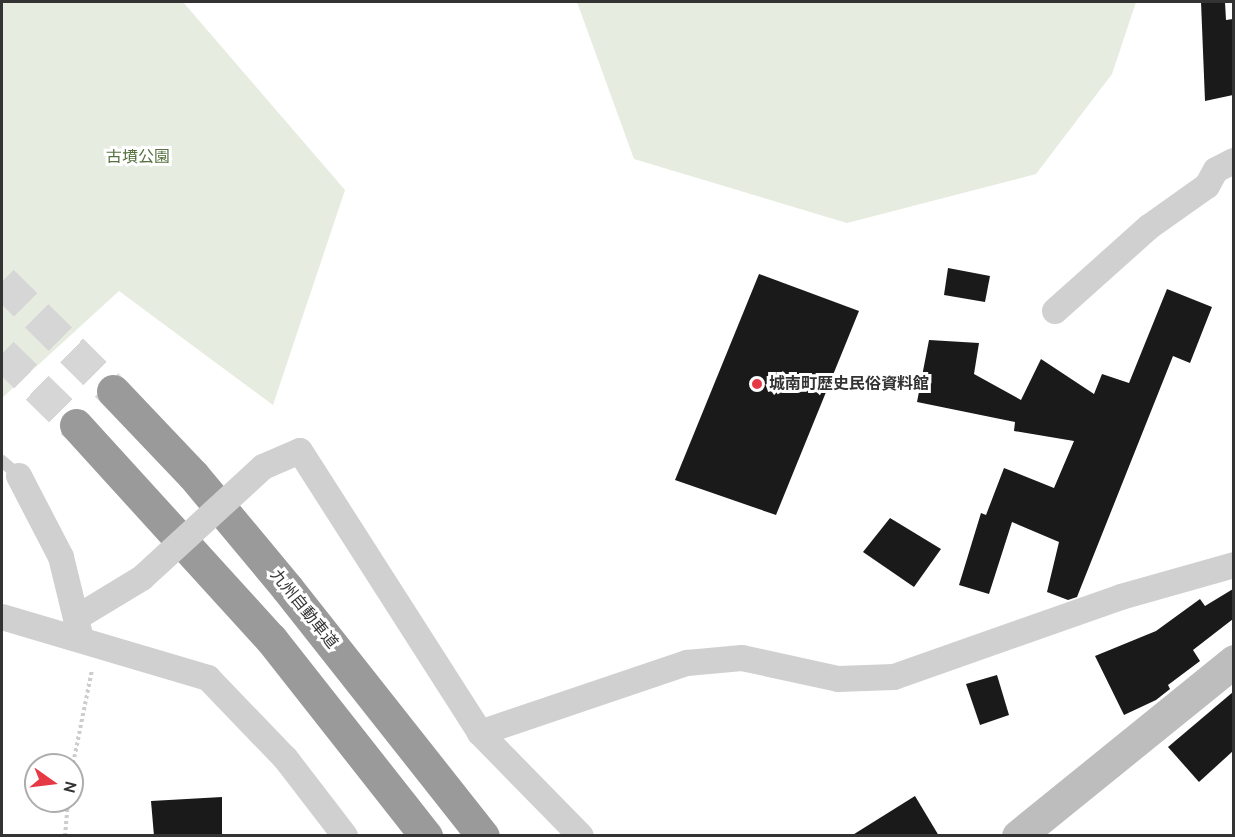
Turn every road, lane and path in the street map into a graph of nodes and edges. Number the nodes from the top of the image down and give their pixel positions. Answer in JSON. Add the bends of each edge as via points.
{"nodes":[{"id":1,"x":1233,"y":160,"type":"edge"},
{"id":2,"x":1056,"y":311,"type":"dead end"},
{"id":3,"x":114,"y":391,"type":"tunnel mouth"},
{"id":4,"x":76,"y":425,"type":"tunnel mouth"},
{"id":5,"x":10,"y":468,"type":"edge"},
{"id":6,"x":1233,"y":565,"type":"edge"},
{"id":7,"x":2,"y":617,"type":"edge"},
{"id":8,"x":86,"y":633,"type":"junction"},
{"id":9,"x":1233,"y":661,"type":"edge"},
{"id":10,"x":480,"y":733,"type":"junction"},
{"id":11,"x":74,"y":753,"type":"edge"},
{"id":12,"x":68,"y":813,"type":"edge"},
{"id":13,"x":65,"y":836,"type":"edge"},
{"id":14,"x":345,"y":836,"type":"edge"},
{"id":15,"x":426,"y":836,"type":"edge"},
{"id":16,"x":483,"y":836,"type":"edge"},
{"id":17,"x":580,"y":836,"type":"edge"},
{"id":18,"x":1018,"y":836,"type":"edge"}],
"edges":[{"from":1,"to":2,"type":"street","via":[[1216,170],[1208,186],[1149,227]]},
{"from":3,"to":16,"type":"highway","name":"九州自動車道","via":[[193,475],[287,588]]},
{"from":4,"to":15,"type":"highway","via":[[271,639]]},
{"from":5,"to":8,"type":"street","via":[[61,558]]},
{"from":6,"to":10,"type":"street","via":[[1121,597],[894,677],[838,679],[742,658],[687,663]]},
{"from":7,"to":8,"type":"street"},
{"from":8,"to":10,"type":"street","bridge":true,"via":[[263,467],[300,452]]},
{"from":8,"to":11,"type":"path"},
{"from":8,"to":14,"type":"street","via":[[208,678],[286,759]]},
{"from":9,"to":18,"type":"street"},
{"from":10,"to":17,"type":"street"},
{"from":12,"to":13,"type":"path"}]}
